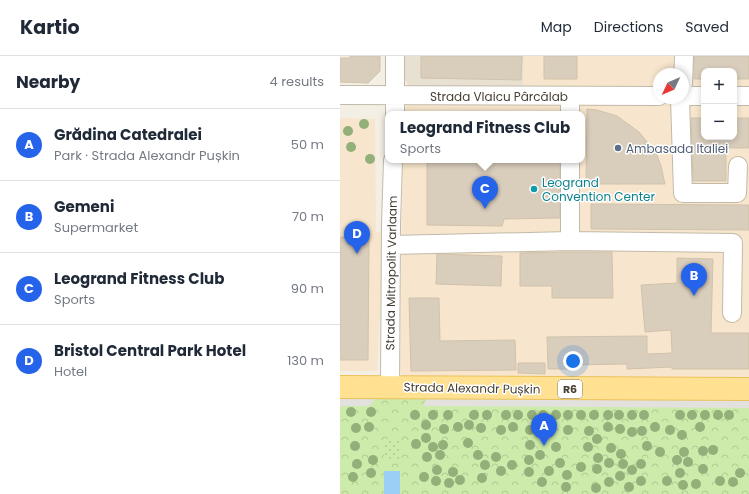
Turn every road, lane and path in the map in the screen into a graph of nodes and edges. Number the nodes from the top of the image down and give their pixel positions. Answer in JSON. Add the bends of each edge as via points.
{"nodes":[{"id":1,"x":395,"y":56,"type":"edge"},
{"id":2,"x":684,"y":56,"type":"edge"},
{"id":3,"x":684,"y":68,"type":"edge"},
{"id":4,"x":340,"y":95,"type":"edge"},
{"id":5,"x":395,"y":96,"type":"junction"},
{"id":6,"x":570,"y":96,"type":"junction"},
{"id":7,"x":653,"y":96,"type":"edge"},
{"id":8,"x":689,"y":96,"type":"edge"},
{"id":9,"x":701,"y":96,"type":"edge"},
{"id":10,"x":737,"y":96,"type":"edge"},
{"id":11,"x":749,"y":96,"type":"edge"},
{"id":12,"x":680,"y":104,"type":"edge"},
{"id":13,"x":395,"y":111,"type":"edge"},
{"id":14,"x":570,"y":111,"type":"edge"},
{"id":15,"x":393,"y":163,"type":"edge"},
{"id":16,"x":570,"y":163,"type":"edge"},
{"id":17,"x":738,"y":166,"type":"dead end"},
{"id":18,"x":570,"y":241,"type":"junction"},
{"id":19,"x":391,"y":245,"type":"junction"},
{"id":20,"x":732,"y":313,"type":"dead end"},
{"id":21,"x":340,"y":387,"type":"edge"},
{"id":22,"x":390,"y":387,"type":"junction"},
{"id":23,"x":749,"y":390,"type":"edge"}],
"edges":[{"from":1,"to":5,"type":"street"},
{"from":2,"to":3,"type":"street"},
{"from":4,"to":5,"type":"street","name":"Strada Vlaicu Pârcălab"},
{"from":5,"to":6,"type":"street","name":"Strada Vlaicu Pârcălab"},
{"from":5,"to":13,"type":"street"},
{"from":6,"to":7,"type":"street","name":"Strada Vlaicu Pârcălab"},
{"from":6,"to":14,"type":"street"},
{"from":8,"to":9,"type":"street"},
{"from":10,"to":11,"type":"street"},
{"from":12,"to":17,"type":"street","via":[[683,193],[737,193]]},
{"from":15,"to":19,"type":"street","name":"Strada Mitropolit Varlaam"},
{"from":16,"to":18,"type":"street"},
{"from":18,"to":19,"type":"street"},
{"from":18,"to":20,"type":"street","via":[[733,244]]},
{"from":19,"to":22,"type":"street","name":"Strada Mitropolit Varlaam"},
{"from":21,"to":22,"type":"main road","name":"Strada Alexandr Pușkin","number":"R6"},
{"from":22,"to":23,"type":"main road","name":"Strada Alexandr Pușkin","number":"R6"}]}
